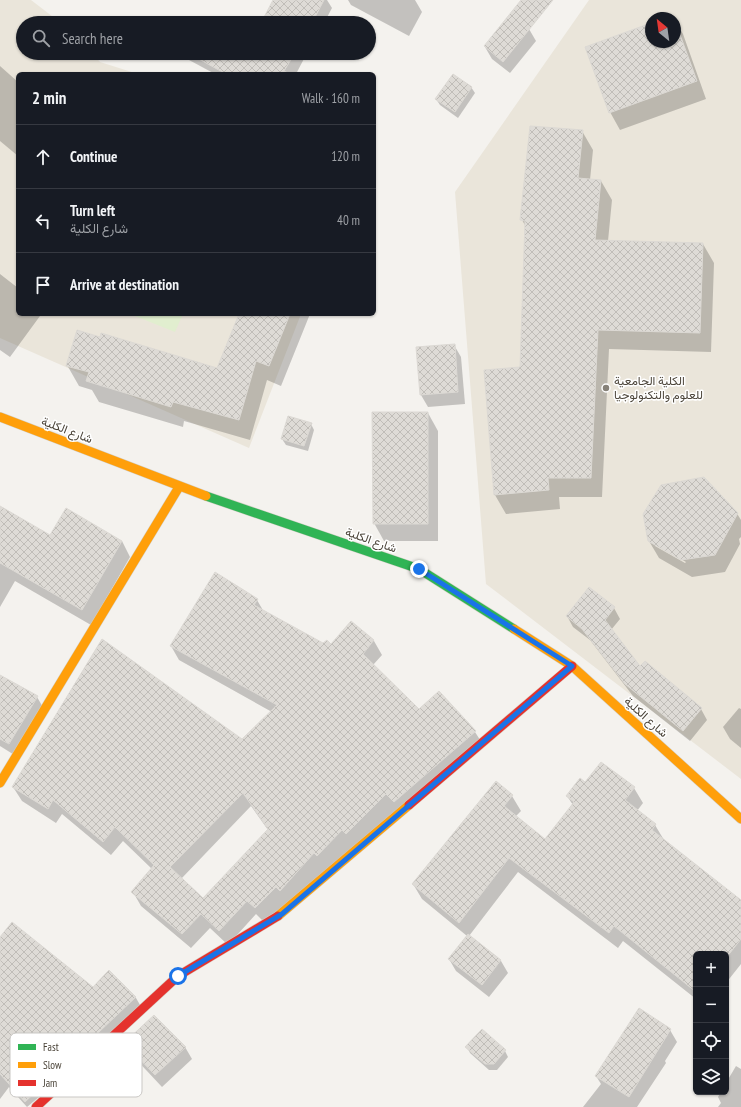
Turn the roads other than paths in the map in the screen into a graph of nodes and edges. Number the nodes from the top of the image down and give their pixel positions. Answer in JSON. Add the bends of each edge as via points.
{"nodes":[{"id":1,"x":0,"y":417,"type":"edge"},
{"id":2,"x":179,"y":487,"type":"junction"},
{"id":3,"x":572,"y":666,"type":"junction"},
{"id":4,"x":0,"y":783,"type":"edge"},
{"id":5,"x":741,"y":820,"type":"edge"},
{"id":6,"x":116,"y":1033,"type":"edge"},
{"id":7,"x":47,"y":1097,"type":"edge"},
{"id":8,"x":36,"y":1107,"type":"edge"}],
"edges":[{"from":1,"to":2,"type":"street","name":"شارع الكلية"},
{"from":2,"to":3,"type":"street","name":"شارع الكلية","via":[[419,569]]},
{"from":2,"to":4,"type":"street"},
{"from":3,"to":5,"type":"street","name":"شارع الكلية"},
{"from":3,"to":6,"type":"street","via":[[282,914],[178,976]]},
{"from":7,"to":8,"type":"street"}]}
